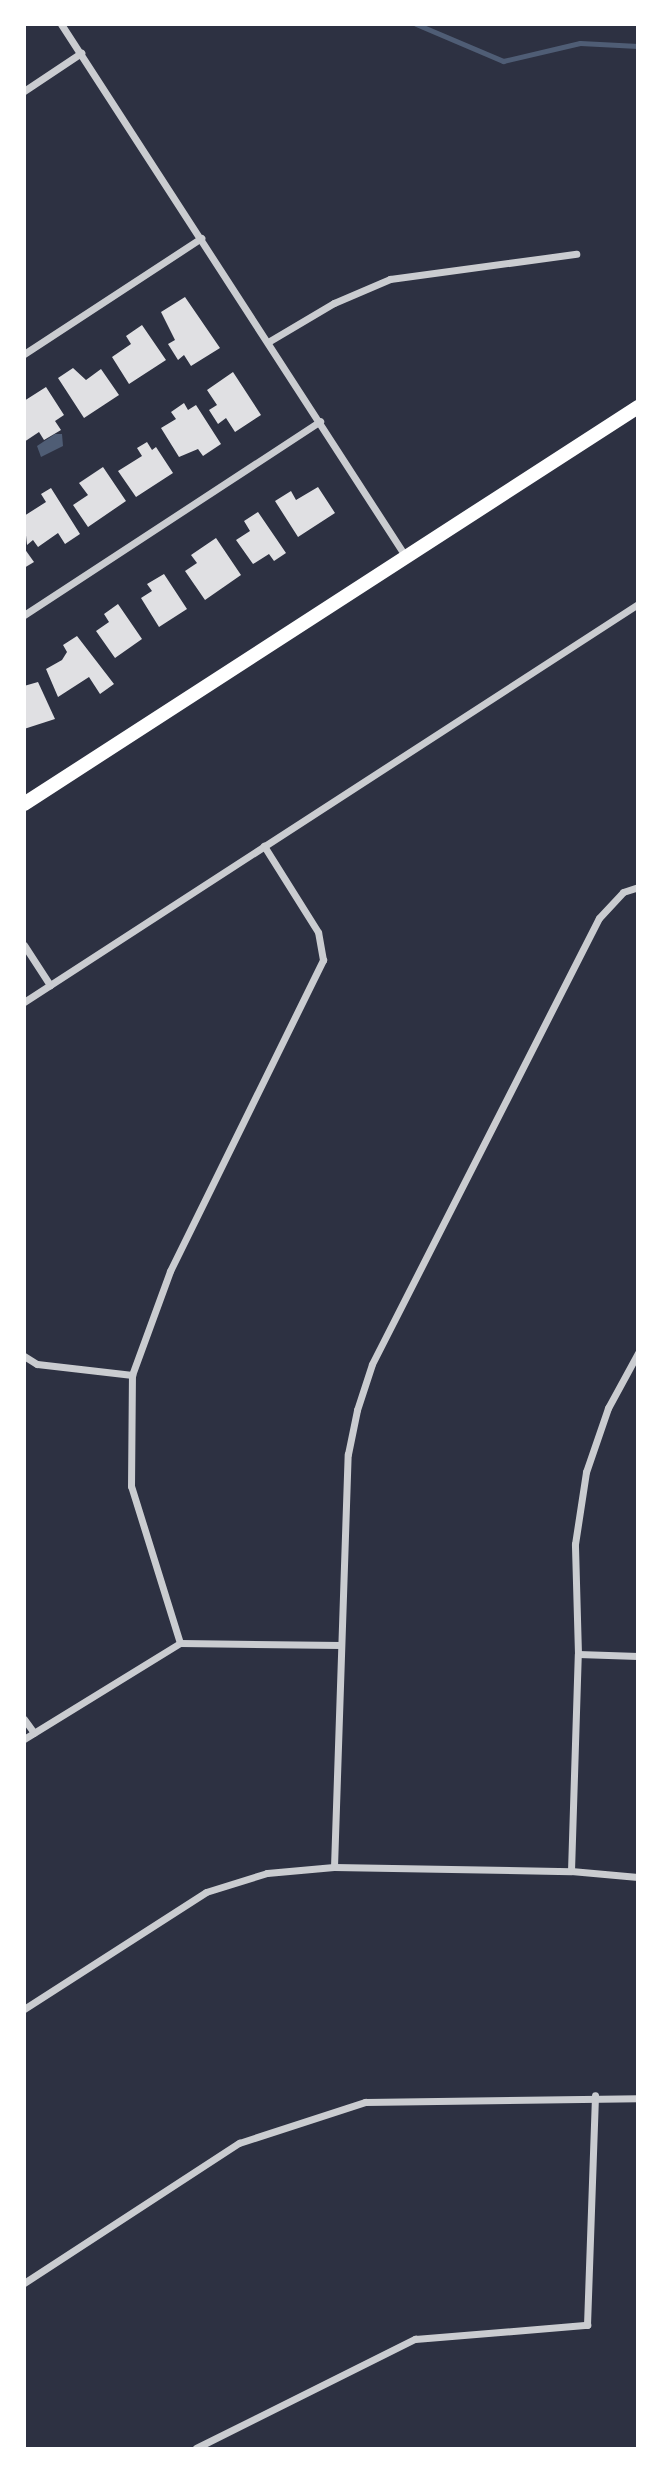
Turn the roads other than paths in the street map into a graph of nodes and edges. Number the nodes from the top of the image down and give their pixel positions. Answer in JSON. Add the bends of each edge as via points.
{"nodes":[{"id":1,"x":61,"y":24,"type":"edge"},
{"id":2,"x":81,"y":53,"type":"junction"},
{"id":3,"x":24,"y":91,"type":"edge"},
{"id":4,"x":201,"y":238,"type":"junction"},
{"id":5,"x":576,"y":254,"type":"dead end"},
{"id":6,"x":268,"y":342,"type":"junction"},
{"id":7,"x":24,"y":354,"type":"edge"},
{"id":8,"x":638,"y":407,"type":"edge"},
{"id":9,"x":320,"y":421,"type":"junction"},
{"id":10,"x":406,"y":557,"type":"junction"},
{"id":11,"x":638,"y":604,"type":"edge"},
{"id":12,"x":24,"y":615,"type":"edge"},
{"id":13,"x":24,"y":804,"type":"edge"},
{"id":14,"x":264,"y":846,"type":"junction"},
{"id":15,"x":638,"y":887,"type":"edge"},
{"id":16,"x":24,"y":945,"type":"edge"},
{"id":17,"x":50,"y":985,"type":"junction"},
{"id":18,"x":24,"y":1002,"type":"edge"},
{"id":19,"x":638,"y":1353,"type":"edge"},
{"id":20,"x":24,"y":1356,"type":"edge"},
{"id":21,"x":132,"y":1375,"type":"junction"},
{"id":22,"x":180,"y":1643,"type":"junction"},
{"id":23,"x":341,"y":1645,"type":"junction"},
{"id":24,"x":578,"y":1654,"type":"junction"},
{"id":25,"x":638,"y":1656,"type":"edge"},
{"id":26,"x":24,"y":1719,"type":"edge"},
{"id":27,"x":34,"y":1733,"type":"junction"},
{"id":28,"x":24,"y":1740,"type":"edge"},
{"id":29,"x":334,"y":1867,"type":"junction"},
{"id":30,"x":571,"y":1871,"type":"junction"},
{"id":31,"x":638,"y":1877,"type":"edge"},
{"id":32,"x":24,"y":2009,"type":"edge"},
{"id":33,"x":595,"y":2095,"type":"junction"},
{"id":34,"x":638,"y":2098,"type":"edge"},
{"id":35,"x":24,"y":2283,"type":"edge"},
{"id":36,"x":196,"y":2448,"type":"edge"}],
"edges":[{"from":1,"to":2,"type":"street"},
{"from":2,"to":3,"type":"street"},
{"from":2,"to":4,"type":"street"},
{"from":4,"to":6,"type":"street"},
{"from":4,"to":7,"type":"street"},
{"from":5,"to":6,"type":"street","via":[[390,279],[334,303]]},
{"from":6,"to":9,"type":"street"},
{"from":8,"to":10,"type":"main road"},
{"from":9,"to":10,"type":"street"},
{"from":9,"to":12,"type":"street"},
{"from":10,"to":13,"type":"main road"},
{"from":11,"to":14,"type":"street"},
{"from":14,"to":17,"type":"street"},
{"from":14,"to":21,"type":"street","via":[[318,932],[323,960],[170,1271]]},
{"from":15,"to":23,"type":"street","via":[[623,892],[599,918],[372,1364],[348,1454]]},
{"from":16,"to":17,"type":"street"},
{"from":17,"to":18,"type":"street"},
{"from":19,"to":24,"type":"street","via":[[608,1408],[586,1472],[575,1544]]},
{"from":20,"to":21,"type":"street","via":[[37,1364]]},
{"from":21,"to":22,"type":"street","via":[[131,1486]]},
{"from":22,"to":23,"type":"street"},
{"from":22,"to":27,"type":"street"},
{"from":23,"to":29,"type":"street"},
{"from":24,"to":25,"type":"street"},
{"from":24,"to":30,"type":"street"},
{"from":26,"to":27,"type":"street"},
{"from":27,"to":28,"type":"street"},
{"from":29,"to":30,"type":"street"},
{"from":29,"to":32,"type":"street","via":[[267,1873],[206,1892]]},
{"from":30,"to":31,"type":"street"},
{"from":33,"to":34,"type":"street"},
{"from":33,"to":35,"type":"street","via":[[365,2102],[239,2143]]},
{"from":33,"to":36,"type":"street","via":[[587,2325],[415,2339]]}]}
